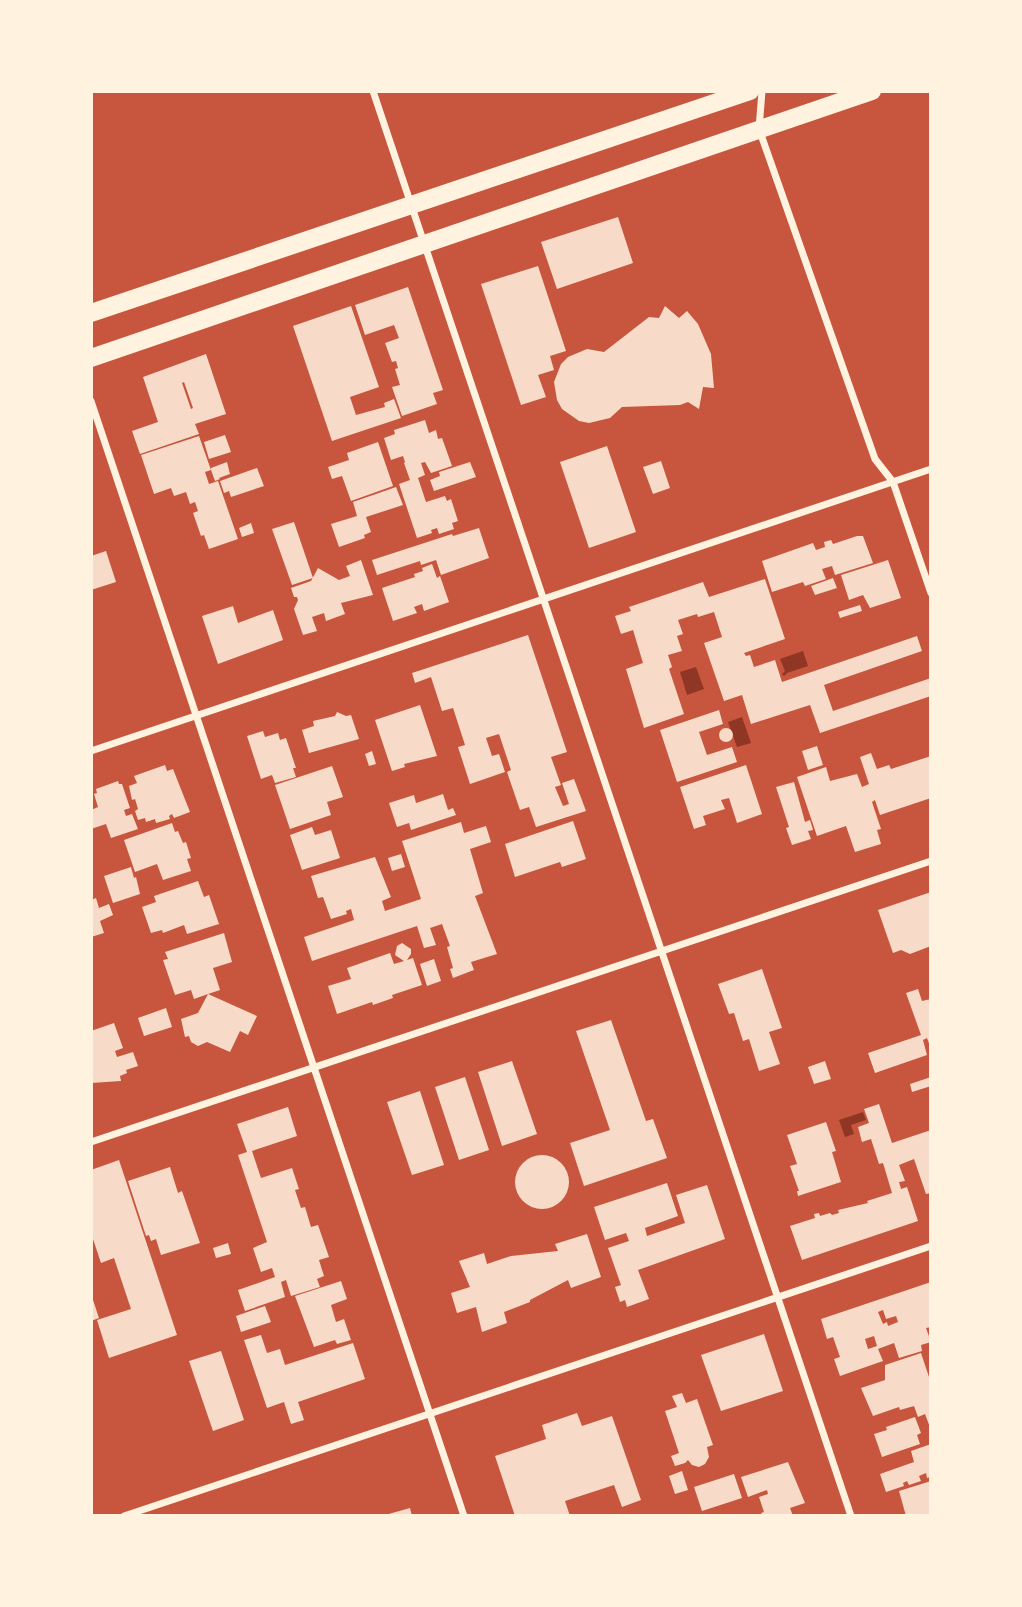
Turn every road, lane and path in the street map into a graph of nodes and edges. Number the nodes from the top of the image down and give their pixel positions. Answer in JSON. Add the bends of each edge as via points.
{"nodes":[{"id":1,"x":373,"y":91,"type":"edge"},
{"id":2,"x":750,"y":91,"type":"edge"},
{"id":3,"x":762,"y":91,"type":"edge"},
{"id":4,"x":872,"y":91,"type":"edge"},
{"id":5,"x":760,"y":129,"type":"junction"},
{"id":6,"x":411,"y":205,"type":"junction"},
{"id":7,"x":425,"y":243,"type":"junction"},
{"id":8,"x":91,"y":313,"type":"edge"},
{"id":9,"x":91,"y":358,"type":"edge"},
{"id":10,"x":91,"y":401,"type":"edge"},
{"id":11,"x":931,"y":469,"type":"edge"},
{"id":12,"x":893,"y":482,"type":"junction"},
{"id":13,"x":931,"y":593,"type":"edge"},
{"id":14,"x":543,"y":599,"type":"junction"},
{"id":15,"x":195,"y":716,"type":"junction"},
{"id":16,"x":91,"y":751,"type":"edge"},
{"id":17,"x":931,"y":861,"type":"edge"},
{"id":18,"x":661,"y":951,"type":"junction"},
{"id":19,"x":313,"y":1068,"type":"junction"},
{"id":20,"x":91,"y":1142,"type":"edge"},
{"id":21,"x":931,"y":1246,"type":"edge"},
{"id":22,"x":778,"y":1298,"type":"junction"},
{"id":23,"x":430,"y":1414,"type":"junction"},
{"id":24,"x":124,"y":1516,"type":"edge"},
{"id":25,"x":464,"y":1516,"type":"edge"},
{"id":26,"x":851,"y":1516,"type":"edge"}],
"edges":[{"from":1,"to":6,"type":"street"},
{"from":2,"to":6,"type":"main road"},
{"from":3,"to":5,"type":"street"},
{"from":4,"to":5,"type":"main road"},
{"from":5,"to":7,"type":"main road"},
{"from":5,"to":12,"type":"street","via":[[875,459]]},
{"from":6,"to":7,"type":"street"},
{"from":6,"to":8,"type":"main road"},
{"from":7,"to":9,"type":"main road"},
{"from":7,"to":14,"type":"street"},
{"from":10,"to":15,"type":"street"},
{"from":11,"to":12,"type":"street"},
{"from":12,"to":13,"type":"street"},
{"from":12,"to":14,"type":"street"},
{"from":14,"to":15,"type":"street"},
{"from":14,"to":18,"type":"street"},
{"from":15,"to":16,"type":"street"},
{"from":15,"to":19,"type":"street"},
{"from":17,"to":18,"type":"street"},
{"from":18,"to":19,"type":"street"},
{"from":18,"to":22,"type":"street"},
{"from":19,"to":20,"type":"street"},
{"from":19,"to":23,"type":"street"},
{"from":21,"to":22,"type":"street"},
{"from":22,"to":23,"type":"street"},
{"from":22,"to":26,"type":"street"},
{"from":23,"to":24,"type":"street"},
{"from":23,"to":25,"type":"street"}]}
